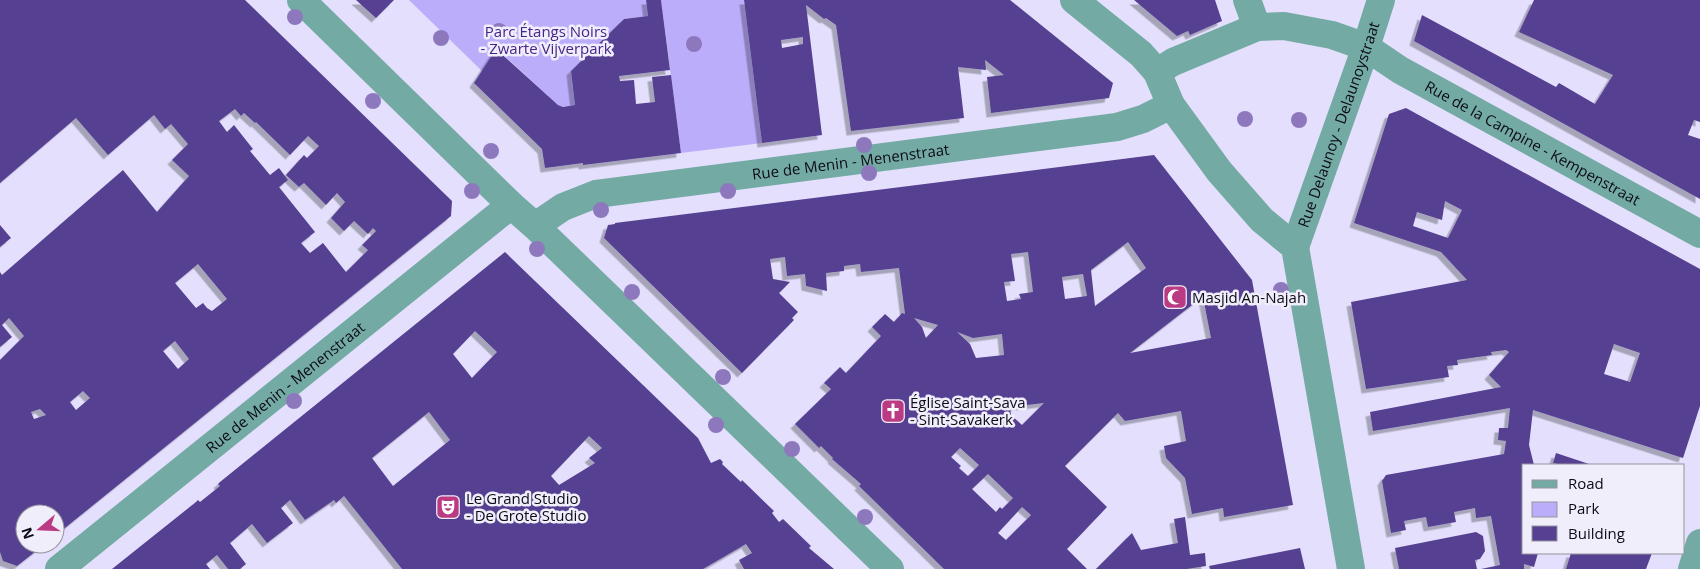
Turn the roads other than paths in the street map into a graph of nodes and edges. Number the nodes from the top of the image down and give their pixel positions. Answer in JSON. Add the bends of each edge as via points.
{"nodes":[{"id":1,"x":301,"y":0,"type":"edge"},
{"id":2,"x":1074,"y":0,"type":"edge"},
{"id":3,"x":1247,"y":0,"type":"edge"},
{"id":4,"x":1381,"y":0,"type":"edge"},
{"id":5,"x":1257,"y":27,"type":"junction"},
{"id":6,"x":1366,"y":47,"type":"junction"},
{"id":7,"x":1157,"y":72,"type":"junction"},
{"id":8,"x":1171,"y":105,"type":"junction"},
{"id":9,"x":511,"y":205,"type":"junction"},
{"id":10,"x":535,"y":226,"type":"junction"},
{"id":11,"x":1700,"y":234,"type":"edge"},
{"id":12,"x":1295,"y":248,"type":"junction"},
{"id":13,"x":1700,"y":543,"type":"edge"},
{"id":14,"x":59,"y":569,"type":"edge"},
{"id":15,"x":890,"y":569,"type":"edge"},
{"id":16,"x":1351,"y":569,"type":"edge"},
{"id":17,"x":1692,"y":569,"type":"edge"}],
"edges":[{"from":1,"to":9,"type":"street"},
{"from":2,"to":7,"type":"street","via":[[1141,54]]},
{"from":3,"to":5,"type":"street"},
{"from":4,"to":6,"type":"street","name":"Rue Delaunoy - Delaunoystraat"},
{"from":5,"to":6,"type":"street","name":"Rue de la Campine - Kempenstraat","via":[[1284,26],[1332,35]]},
{"from":5,"to":7,"type":"street","via":[[1173,62]]},
{"from":6,"to":11,"type":"street","name":"Rue de la Campine - Kempenstraat","via":[[1400,70]]},
{"from":6,"to":12,"type":"street","name":"Rue Delaunoy - Delaunoystraat"},
{"from":7,"to":8,"type":"street"},
{"from":8,"to":10,"type":"street","name":"Rue de Menin - Menenstraat","via":[[1117,127],[596,194],[563,207]]},
{"from":8,"to":12,"type":"street","via":[[1219,171],[1262,220]]},
{"from":9,"to":10,"type":"street"},
{"from":9,"to":14,"type":"street","name":"Rue de Menin - Menenstraat"},
{"from":10,"to":15,"type":"street"},
{"from":12,"to":16,"type":"street"},
{"from":13,"to":17,"type":"street"}]}
